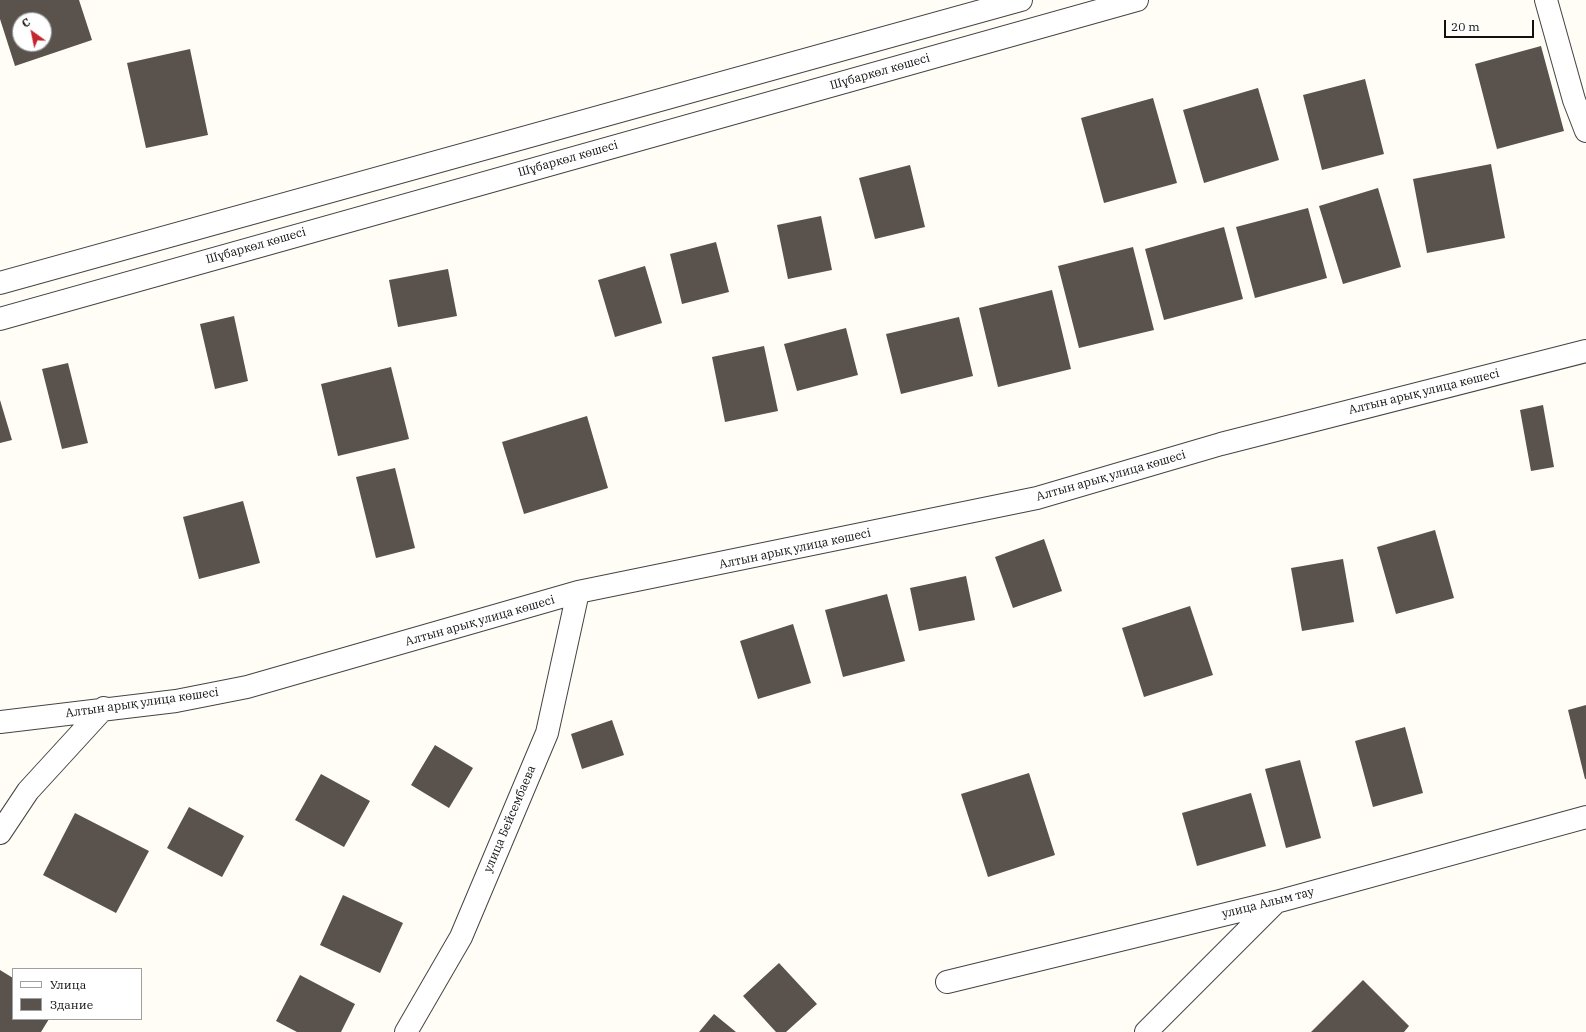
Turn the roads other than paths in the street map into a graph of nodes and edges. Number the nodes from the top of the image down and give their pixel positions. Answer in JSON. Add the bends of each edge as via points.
{"nodes":[{"id":1,"x":1021,"y":0,"type":"edge"},
{"id":2,"x":1137,"y":0,"type":"edge"},
{"id":3,"x":1546,"y":0,"type":"edge"},
{"id":4,"x":1586,"y":131,"type":"edge"},
{"id":5,"x":0,"y":283,"type":"edge"},
{"id":6,"x":0,"y":319,"type":"edge"},
{"id":7,"x":1586,"y":351,"type":"edge"},
{"id":8,"x":578,"y":592,"type":"junction"},
{"id":9,"x":104,"y":708,"type":"junction"},
{"id":10,"x":0,"y":722,"type":"edge"},
{"id":11,"x":1586,"y":817,"type":"edge"},
{"id":12,"x":0,"y":833,"type":"edge"},
{"id":13,"x":1276,"y":902,"type":"junction"},
{"id":14,"x":947,"y":982,"type":"dead end"},
{"id":15,"x":406,"y":1032,"type":"edge"},
{"id":16,"x":1146,"y":1032,"type":"edge"}],
"edges":[{"from":1,"to":5,"type":"street"},
{"from":2,"to":6,"type":"street","name":"Шұбаркөл көшесі"},
{"from":3,"to":4,"type":"street","via":[[1574,100]]},
{"from":7,"to":8,"type":"street","name":"Алтын арық улица көшесі","via":[[1221,444],[1037,498]]},
{"from":8,"to":9,"type":"street","name":"Алтын арық улица көшесі","via":[[248,687],[176,701]]},
{"from":8,"to":15,"type":"street","name":"улица Бейсембаева","via":[[547,733],[460,937]]},
{"from":9,"to":10,"type":"street","name":"Алтын арық улица көшесі"},
{"from":9,"to":12,"type":"street","via":[[28,791]]},
{"from":11,"to":13,"type":"street","name":"улица Алым тау"},
{"from":13,"to":14,"type":"street","name":"улица Алым тау"},
{"from":13,"to":16,"type":"street"}]}
